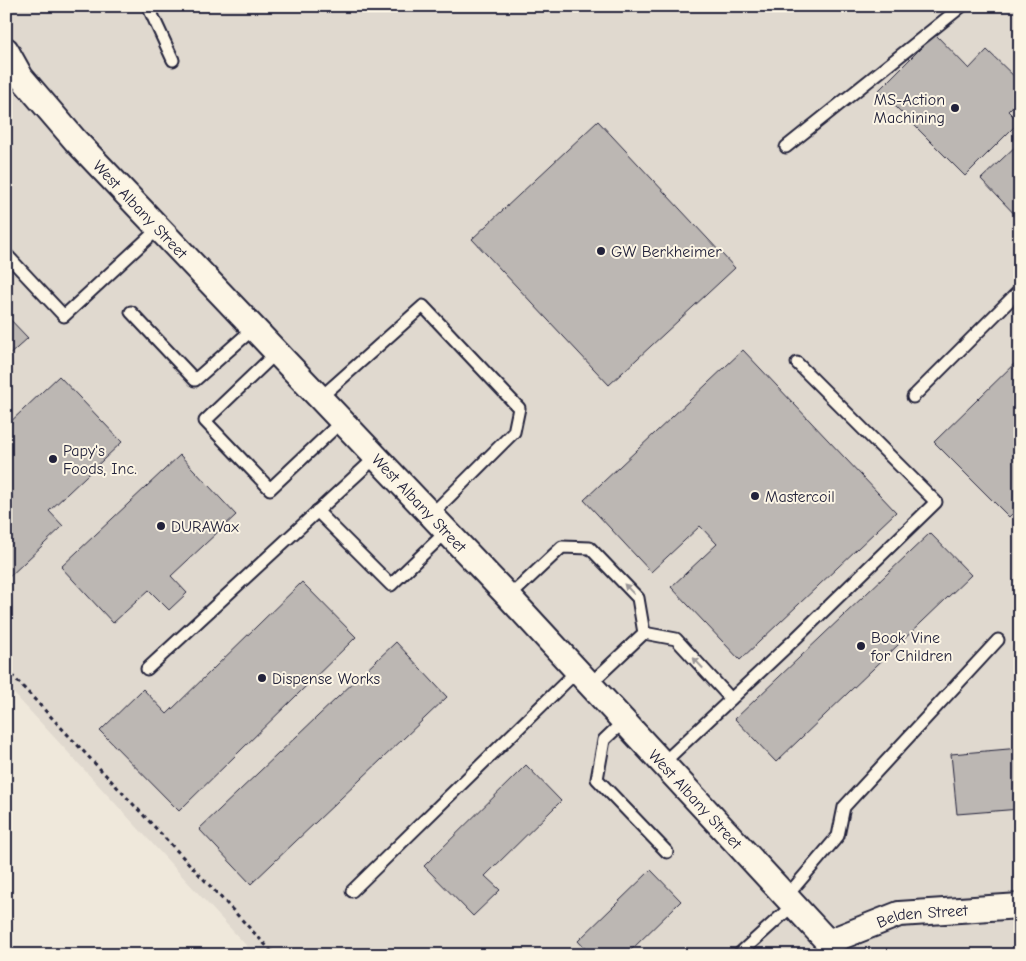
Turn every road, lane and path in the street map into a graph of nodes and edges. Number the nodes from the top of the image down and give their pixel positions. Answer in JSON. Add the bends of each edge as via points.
{"nodes":[{"id":1,"x":148,"y":6,"type":"edge"},
{"id":2,"x":962,"y":6,"type":"edge"},
{"id":3,"x":7,"y":52,"type":"edge"},
{"id":4,"x":173,"y":60,"type":"dead end"},
{"id":5,"x":786,"y":147,"type":"dead end"},
{"id":6,"x":159,"y":228,"type":"junction"},
{"id":7,"x":6,"y":254,"type":"edge"},
{"id":8,"x":1020,"y":290,"type":"edge"},
{"id":9,"x":131,"y":312,"type":"dead end"},
{"id":10,"x":254,"y":328,"type":"junction"},
{"id":11,"x":277,"y":352,"type":"junction"},
{"id":12,"x":797,"y":363,"type":"dead end"},
{"id":13,"x":913,"y":397,"type":"dead end"},
{"id":14,"x":320,"y":398,"type":"junction"},
{"id":15,"x":342,"y":421,"type":"junction"},
{"id":16,"x":376,"y":457,"type":"junction"},
{"id":17,"x":317,"y":511,"type":"junction"},
{"id":18,"x":439,"y":523,"type":"junction"},
{"id":19,"x":509,"y":596,"type":"junction"},
{"id":20,"x":644,"y":633,"type":"junction"},
{"id":21,"x":998,"y":640,"type":"dead end"},
{"id":22,"x":6,"y":668,"type":"edge"},
{"id":23,"x":147,"y":669,"type":"dead end"},
{"id":24,"x":584,"y":678,"type":"junction"},
{"id":25,"x":731,"y":699,"type":"junction"},
{"id":26,"x":624,"y":721,"type":"junction"},
{"id":27,"x":662,"y":763,"type":"junction"},
{"id":28,"x":667,"y":852,"type":"dead end"},
{"id":29,"x":352,"y":891,"type":"dead end"},
{"id":30,"x":789,"y":901,"type":"junction"},
{"id":31,"x":1020,"y":906,"type":"edge"},
{"id":32,"x":829,"y":949,"type":"edge"},
{"id":33,"x":275,"y":955,"type":"edge"},
{"id":34,"x":738,"y":955,"type":"edge"}],
"edges":[{"from":1,"to":4,"type":"lane"},
{"from":2,"to":5,"type":"lane"},
{"from":3,"to":6,"type":"street","name":"West Albany Street","via":[[21,78]]},
{"from":6,"to":7,"type":"lane","via":[[64,316]]},
{"from":6,"to":10,"type":"street","name":"West Albany Street"},
{"from":8,"to":13,"type":"lane"},
{"from":9,"to":10,"type":"lane","via":[[195,380]]},
{"from":10,"to":11,"type":"street","name":"West Albany Street"},
{"from":11,"to":14,"type":"street","name":"West Albany Street"},
{"from":11,"to":15,"type":"lane","via":[[205,421],[224,442],[270,489]]},
{"from":12,"to":25,"type":"lane","via":[[936,502]]},
{"from":14,"to":15,"type":"street","name":"West Albany Street"},
{"from":14,"to":18,"type":"lane","via":[[423,306],[519,408],[514,432]]},
{"from":15,"to":16,"type":"street","name":"West Albany Street"},
{"from":16,"to":17,"type":"lane"},
{"from":16,"to":18,"type":"street","name":"West Albany Street"},
{"from":17,"to":18,"type":"lane","via":[[391,585]]},
{"from":17,"to":23,"type":"lane"},
{"from":18,"to":19,"type":"street","name":"West Albany Street"},
{"from":20,"to":19,"type":"lane","one_way":true,"via":[[638,598],[590,548],[562,547]]},
{"from":19,"to":24,"type":"street","name":"West Albany Street"},
{"from":20,"to":24,"type":"lane"},
{"from":25,"to":20,"type":"lane","one_way":true,"via":[[676,639]]},
{"from":21,"to":30,"type":"lane","via":[[844,808],[838,836]]},
{"from":22,"to":33,"type":"path"},
{"from":24,"to":26,"type":"street","name":"West Albany Street"},
{"from":24,"to":29,"type":"lane"},
{"from":25,"to":27,"type":"lane"},
{"from":26,"to":27,"type":"street","name":"West Albany Street"},
{"from":26,"to":28,"type":"lane","via":[[604,740],[597,780]]},
{"from":27,"to":30,"type":"street","name":"West Albany Street"},
{"from":30,"to":32,"type":"street","name":"West Albany Street"},
{"from":30,"to":34,"type":"lane"},
{"from":31,"to":32,"type":"street","name":"Belden Street","via":[[899,914]]}]}
